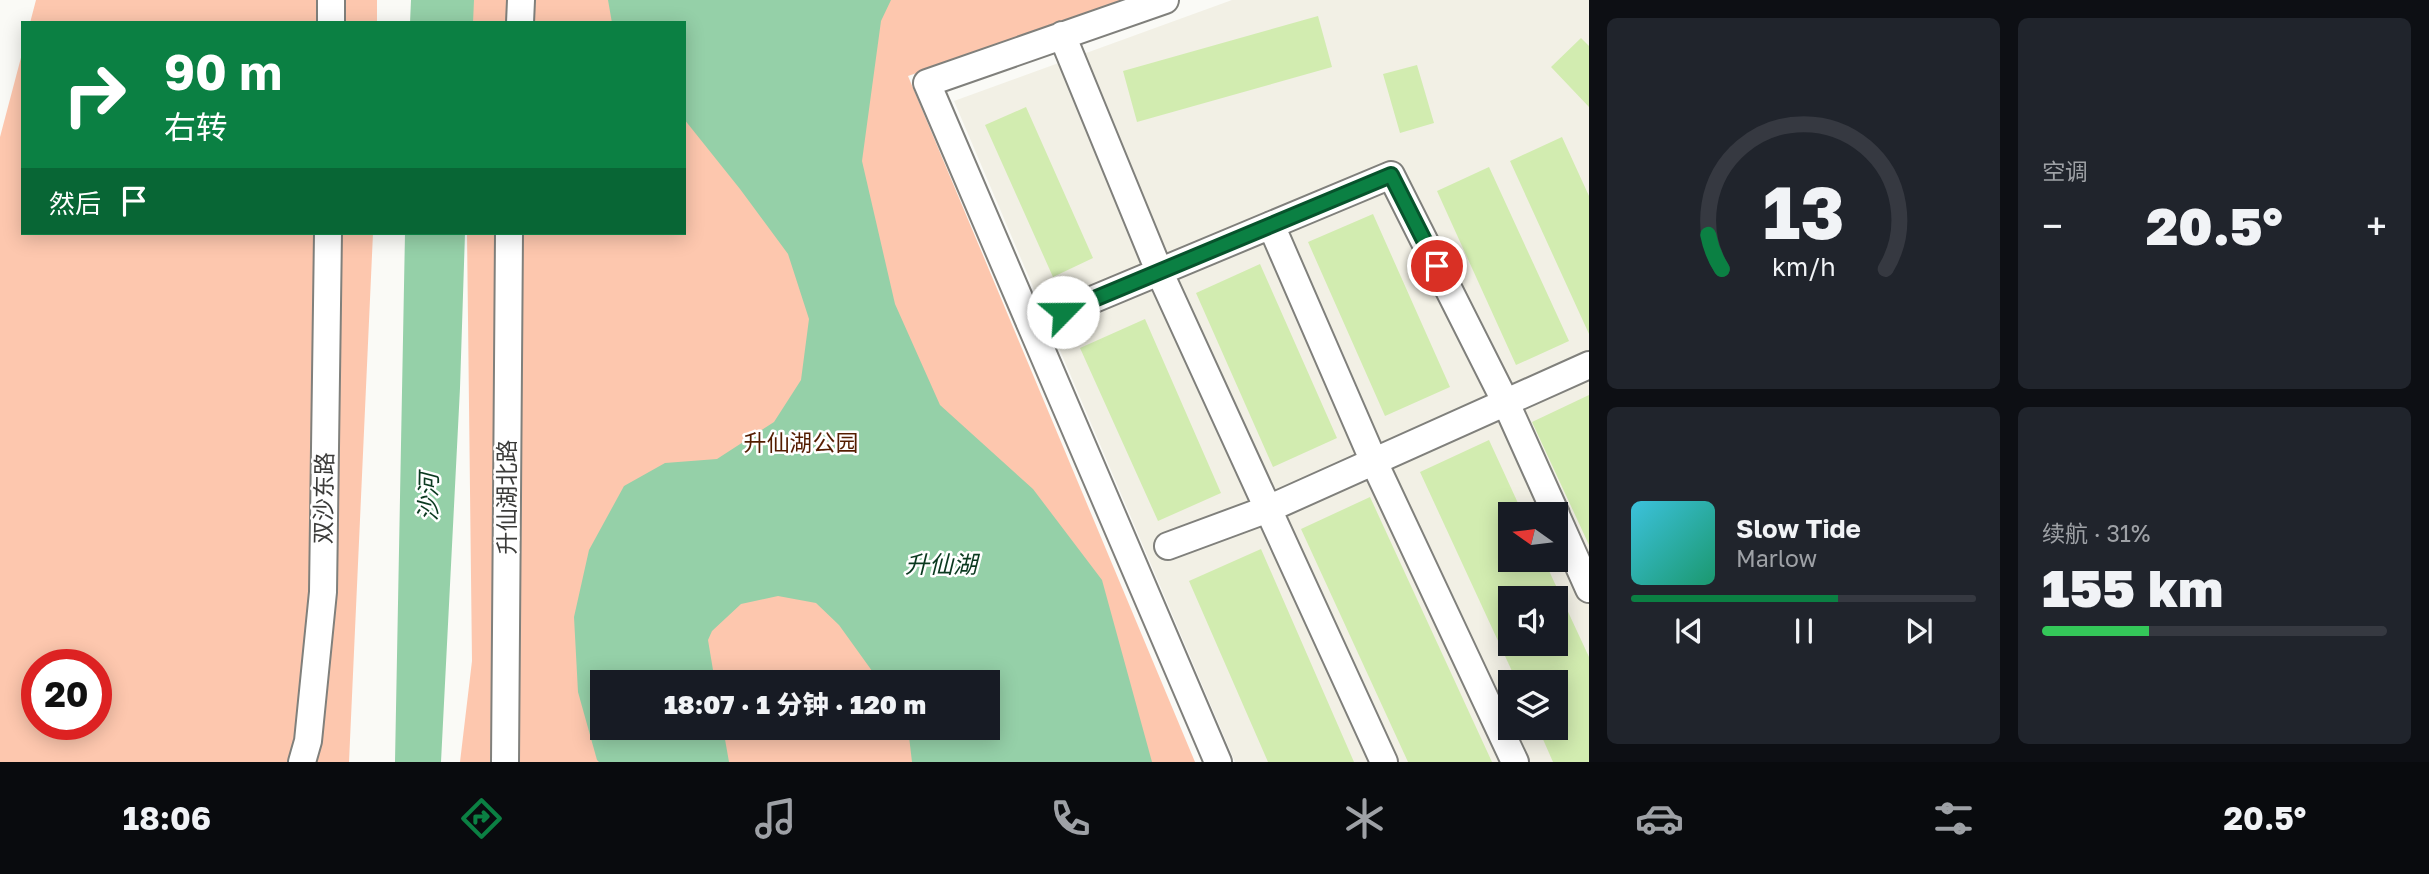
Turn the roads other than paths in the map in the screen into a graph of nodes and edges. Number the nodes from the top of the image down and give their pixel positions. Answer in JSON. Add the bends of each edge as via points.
{"nodes":[{"id":1,"x":331,"y":0,"type":"edge"},
{"id":2,"x":521,"y":0,"type":"edge"},
{"id":3,"x":1165,"y":0,"type":"edge"},
{"id":4,"x":331,"y":21,"type":"edge"},
{"id":5,"x":520,"y":21,"type":"edge"},
{"id":6,"x":1062,"y":35,"type":"junction"},
{"id":7,"x":1271,"y":225,"type":"junction"},
{"id":8,"x":327,"y":235,"type":"edge"},
{"id":9,"x":509,"y":235,"type":"edge"},
{"id":10,"x":1159,"y":271,"type":"junction"},
{"id":11,"x":1063,"y":312,"type":"dead end"},
{"id":12,"x":1589,"y":365,"type":"edge"},
{"id":13,"x":1506,"y":403,"type":"junction"},
{"id":14,"x":1374,"y":462,"type":"junction"},
{"id":15,"x":1550,"y":502,"type":"edge"},
{"id":16,"x":1268,"y":509,"type":"junction"},
{"id":17,"x":1568,"y":542,"type":"edge"},
{"id":18,"x":1168,"y":546,"type":"dead end"},
{"id":19,"x":1589,"y":589,"type":"edge"},
{"id":20,"x":302,"y":762,"type":"edge"},
{"id":21,"x":505,"y":762,"type":"edge"},
{"id":22,"x":1218,"y":762,"type":"edge"},
{"id":23,"x":1384,"y":762,"type":"edge"},
{"id":24,"x":1515,"y":762,"type":"edge"}],
"edges":[{"from":1,"to":4,"type":"street"},
{"from":2,"to":5,"type":"street"},
{"from":3,"to":6,"type":"street"},
{"from":6,"to":10,"type":"street"},
{"from":6,"to":22,"type":"street","via":[[928,83]]},
{"from":7,"to":10,"type":"street"},
{"from":7,"to":13,"type":"street","via":[[1391,175]]},
{"from":7,"to":14,"type":"street"},
{"from":8,"to":20,"type":"street","name":"双沙东路","via":[[323,592]]},
{"from":9,"to":21,"type":"street","name":"升仙湖北路"},
{"from":10,"to":11,"type":"street"},
{"from":10,"to":16,"type":"street"},
{"from":12,"to":13,"type":"street"},
{"from":13,"to":14,"type":"street"},
{"from":13,"to":15,"type":"street"},
{"from":14,"to":16,"type":"street"},
{"from":14,"to":24,"type":"street"},
{"from":16,"to":18,"type":"street"},
{"from":16,"to":23,"type":"street"},
{"from":17,"to":19,"type":"street"}]}
